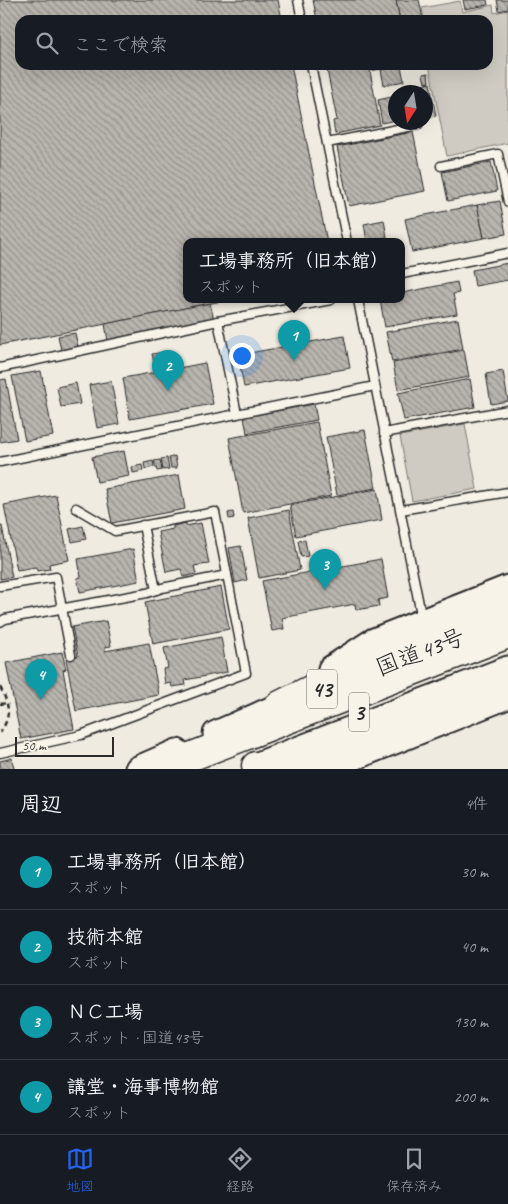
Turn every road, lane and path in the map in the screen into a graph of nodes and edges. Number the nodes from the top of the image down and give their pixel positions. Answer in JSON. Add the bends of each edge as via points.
{"nodes":[{"id":1,"x":298,"y":0,"type":"edge"},
{"id":2,"x":301,"y":15,"type":"edge"},
{"id":3,"x":312,"y":70,"type":"edge"},
{"id":4,"x":397,"y":130,"type":"edge"},
{"id":5,"x":327,"y":143,"type":"junction"},
{"id":6,"x":442,"y":166,"type":"dead end"},
{"id":7,"x":508,"y":202,"type":"edge"},
{"id":8,"x":346,"y":238,"type":"edge"},
{"id":9,"x":508,"y":253,"type":"edge"},
{"id":10,"x":405,"y":273,"type":"edge"},
{"id":11,"x":316,"y":303,"type":"edge"},
{"id":12,"x":359,"y":303,"type":"edge"},
{"id":13,"x":218,"y":321,"type":"junction"},
{"id":14,"x":0,"y":368,"type":"edge"},
{"id":15,"x":375,"y":386,"type":"junction"},
{"id":16,"x":508,"y":410,"type":"edge"},
{"id":17,"x":237,"y":414,"type":"junction"},
{"id":18,"x":384,"y":433,"type":"junction"},
{"id":19,"x":0,"y":462,"type":"edge"},
{"id":20,"x":508,"y":492,"type":"edge"},
{"id":21,"x":76,"y":508,"type":"dead end"},
{"id":22,"x":401,"y":510,"type":"junction"},
{"id":23,"x":143,"y":525,"type":"junction"},
{"id":24,"x":227,"y":574,"type":"junction"},
{"id":25,"x":0,"y":586,"type":"edge"},
{"id":26,"x":508,"y":588,"type":"edge"},
{"id":27,"x":156,"y":590,"type":"junction"},
{"id":28,"x":508,"y":602,"type":"edge"},
{"id":29,"x":62,"y":609,"type":"junction"},
{"id":30,"x":508,"y":618,"type":"edge"},
{"id":31,"x":0,"y":622,"type":"edge"},
{"id":32,"x":432,"y":624,"type":"junction"},
{"id":33,"x":508,"y":634,"type":"edge"},
{"id":34,"x":508,"y":653,"type":"edge"},
{"id":35,"x":71,"y":655,"type":"dead end"},
{"id":36,"x":508,"y":669,"type":"edge"},
{"id":37,"x":508,"y":683,"type":"edge"},
{"id":38,"x":0,"y":687,"type":"edge"},
{"id":39,"x":508,"y":701,"type":"edge"},
{"id":40,"x":8,"y":703,"type":"junction"},
{"id":41,"x":0,"y":704,"type":"edge"},
{"id":42,"x":280,"y":705,"type":"junction"},
{"id":43,"x":0,"y":733,"type":"edge"},
{"id":44,"x":0,"y":753,"type":"edge"},
{"id":45,"x":300,"y":765,"type":"junction"},
{"id":46,"x":252,"y":767,"type":"edge"},
{"id":47,"x":138,"y":769,"type":"edge"},
{"id":48,"x":159,"y":769,"type":"edge"},
{"id":49,"x":210,"y":769,"type":"edge"}],
"edges":[{"from":1,"to":2,"type":"lane"},
{"from":3,"to":5,"type":"lane"},
{"from":4,"to":5,"type":"lane"},
{"from":5,"to":8,"type":"lane"},
{"from":6,"to":7,"type":"lane","via":[[498,154]]},
{"from":9,"to":10,"type":"lane"},
{"from":11,"to":13,"type":"lane"},
{"from":12,"to":15,"type":"lane"},
{"from":13,"to":14,"type":"lane"},
{"from":13,"to":17,"type":"lane"},
{"from":15,"to":17,"type":"lane"},
{"from":15,"to":18,"type":"lane"},
{"from":16,"to":18,"type":"lane"},
{"from":17,"to":19,"type":"lane"},
{"from":18,"to":22,"type":"lane"},
{"from":20,"to":22,"type":"lane"},
{"from":21,"to":23,"type":"lane","via":[[115,531]]},
{"from":22,"to":32,"type":"lane"},
{"from":23,"to":24,"type":"lane","via":[[215,512]]},
{"from":23,"to":27,"type":"lane"},
{"from":24,"to":27,"type":"lane"},
{"from":24,"to":44,"type":"lane","via":[[246,673],[81,735]]},
{"from":25,"to":29,"type":"lane","via":[[56,577]]},
{"from":26,"to":32,"type":"highway"},
{"from":27,"to":29,"type":"lane"},
{"from":28,"to":32,"type":"highway"},
{"from":29,"to":31,"type":"lane"},
{"from":29,"to":35,"type":"lane"},
{"from":30,"to":42,"type":"highway","name":"国道43号","number":"43"},
{"from":32,"to":42,"type":"highway"},
{"from":33,"to":48,"type":"highway","number":"3"},
{"from":34,"to":49,"type":"highway","number":"3"},
{"from":36,"to":46,"type":"highway","name":"国道43号","number":"43"},
{"from":37,"to":45,"type":"highway"},
{"from":38,"to":40,"type":"path"},
{"from":39,"to":45,"type":"street","via":[[345,766]]},
{"from":40,"to":41,"type":"path"},
{"from":40,"to":43,"type":"path","via":[[6,724]]},
{"from":42,"to":47,"type":"highway","name":"国道43号","number":"43"},
{"from":45,"to":46,"type":"highway"}]}
